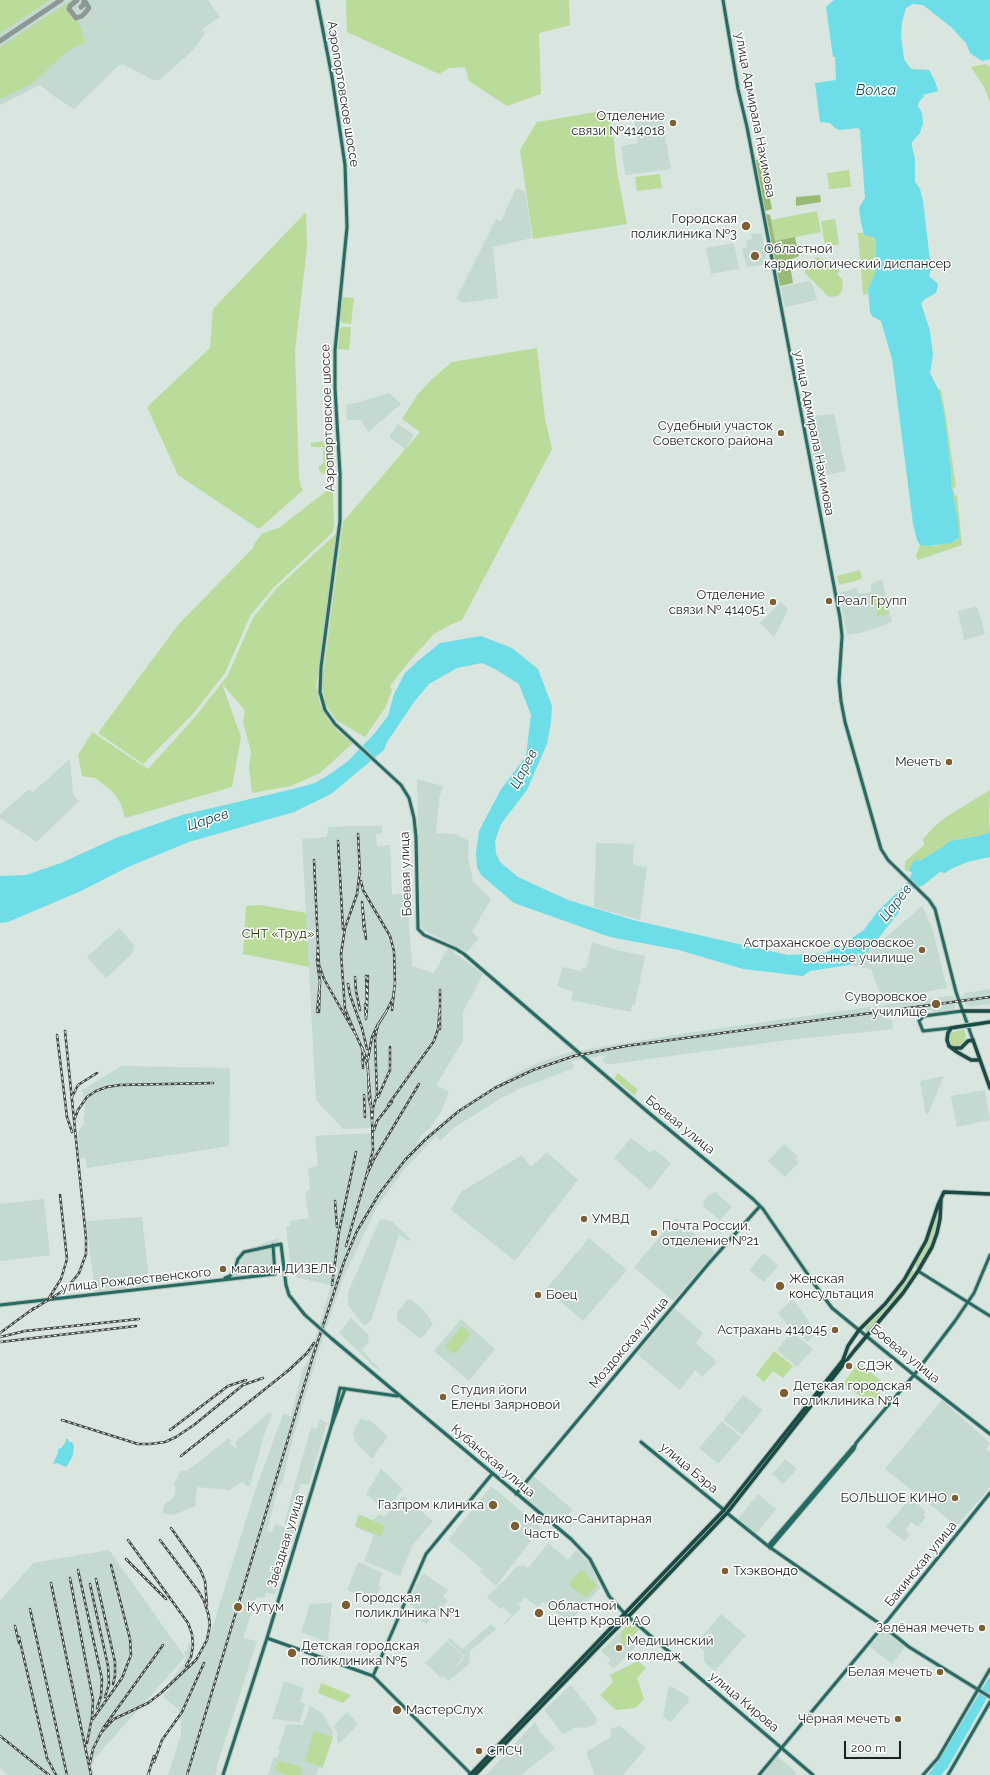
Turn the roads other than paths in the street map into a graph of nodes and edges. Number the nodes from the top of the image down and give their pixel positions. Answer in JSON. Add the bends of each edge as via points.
{"nodes":[{"id":1,"x":317,"y":0,"type":"edge"},
{"id":2,"x":723,"y":0,"type":"edge"},
{"id":3,"x":414,"y":818,"type":"joint"},
{"id":4,"x":962,"y":1010,"type":"junction"},
{"id":5,"x":990,"y":1011,"type":"edge"},
{"id":6,"x":990,"y":1022,"type":"edge"},
{"id":7,"x":952,"y":1028,"type":"junction"},
{"id":8,"x":970,"y":1030,"type":"junction"},
{"id":9,"x":973,"y":1040,"type":"junction"},
{"id":10,"x":967,"y":1042,"type":"junction"},
{"id":11,"x":949,"y":1046,"type":"junction"},
{"id":12,"x":980,"y":1060,"type":"junction"},
{"id":13,"x":990,"y":1088,"type":"edge"},
{"id":14,"x":990,"y":1194,"type":"edge"},
{"id":15,"x":941,"y":1196,"type":"junction"},
{"id":16,"x":760,"y":1206,"type":"junction"},
{"id":17,"x":273,"y":1244,"type":"junction"},
{"id":18,"x":990,"y":1255,"type":"edge"},
{"id":19,"x":912,"y":1267,"type":"junction"},
{"id":20,"x":235,"y":1269,"type":"junction"},
{"id":21,"x":918,"y":1271,"type":"junction"},
{"id":22,"x":248,"y":1276,"type":"junction"},
{"id":23,"x":203,"y":1282,"type":"junction"},
{"id":24,"x":968,"y":1302,"type":"junction"},
{"id":25,"x":0,"y":1305,"type":"edge"},
{"id":26,"x":990,"y":1316,"type":"edge"},
{"id":27,"x":859,"y":1330,"type":"junction"},
{"id":28,"x":866,"y":1337,"type":"junction"},
{"id":29,"x":848,"y":1347,"type":"junction"},
{"id":30,"x":846,"y":1352,"type":"junction"},
{"id":31,"x":853,"y":1353,"type":"junction"},
{"id":32,"x":914,"y":1375,"type":"junction"},
{"id":33,"x":399,"y":1396,"type":"junction"},
{"id":34,"x":807,"y":1408,"type":"junction"},
{"id":35,"x":990,"y":1434,"type":"edge"},
{"id":36,"x":641,"y":1442,"type":"dead end"},
{"id":37,"x":492,"y":1474,"type":"junction"},
{"id":38,"x":990,"y":1493,"type":"edge"},
{"id":39,"x":516,"y":1494,"type":"junction"},
{"id":40,"x":725,"y":1511,"type":"junction"},
{"id":41,"x":769,"y":1547,"type":"junction"},
{"id":42,"x":627,"y":1615,"type":"junction"},
{"id":43,"x":883,"y":1626,"type":"junction"},
{"id":44,"x":267,"y":1638,"type":"junction"},
{"id":45,"x":990,"y":1668,"type":"edge"},
{"id":46,"x":373,"y":1676,"type":"junction"},
{"id":47,"x":979,"y":1690,"type":"junction"},
{"id":48,"x":990,"y":1697,"type":"edge"},
{"id":49,"x":990,"y":1702,"type":"edge"},
{"id":50,"x":782,"y":1748,"type":"junction"},
{"id":51,"x":223,"y":1775,"type":"edge"},
{"id":52,"x":472,"y":1775,"type":"edge"},
{"id":53,"x":759,"y":1775,"type":"edge"},
{"id":54,"x":813,"y":1775,"type":"edge"},
{"id":55,"x":923,"y":1775,"type":"edge"},
{"id":56,"x":948,"y":1775,"type":"edge"}],
"edges":[{"from":1,"to":3,"type":"main road","name":"Аэропортовское шоссе","via":[[340,124],[345,165],[347,221],[335,350],[340,523],[320,692],[327,713],[344,733],[405,790]]},
{"from":2,"to":4,"type":"main road","name":"улица Адмирала Нахимова","via":[[840,618],[841,701],[883,853],[935,909]]},
{"from":3,"to":16,"type":"main road","name":"Боевая улица","via":[[420,932],[464,954]]},
{"from":4,"to":5,"type":"main road"},
{"from":4,"to":7,"type":"main road","via":[[924,1016],[919,1021],[923,1032]]},
{"from":4,"to":8,"type":"main road"},
{"from":6,"to":7,"type":"main road","bridge":true},
{"from":7,"to":11,"type":"main road","via":[[947,1036]]},
{"from":8,"to":9,"type":"main road"},
{"from":8,"to":10,"type":"main road"},
{"from":9,"to":10,"type":"main road"},
{"from":9,"to":12,"type":"main road"},
{"from":10,"to":11,"type":"main road","via":[[961,1048]]},
{"from":11,"to":12,"type":"main road","via":[[971,1060]]},
{"from":12,"to":13,"type":"main road"},
{"from":14,"to":15,"type":"main road","via":[[944,1192]]},
{"from":15,"to":19,"type":"main road","via":[[926,1241]]},
{"from":15,"to":21,"type":"main road","via":[[937,1232],[932,1247]]},
{"from":16,"to":27,"type":"main road","name":"Боевая улица","via":[[825,1299]]},
{"from":16,"to":39,"type":"main road","name":"Моздокская улица"},
{"from":17,"to":20,"type":"main road","via":[[244,1252],[238,1259]]},
{"from":17,"to":22,"type":"main road","name":"улица Рождественского","via":[[275,1274]]},
{"from":17,"to":33,"type":"main road","name":"Кубанская улица","bridge":true,"via":[[281,1244],[289,1295],[304,1315]]},
{"from":18,"to":24,"type":"main road"},
{"from":19,"to":21,"type":"main road"},
{"from":19,"to":27,"type":"main road","via":[[895,1292]]},
{"from":20,"to":22,"type":"main road","via":[[238,1276]]},
{"from":20,"to":23,"type":"main road","via":[[227,1278]]},
{"from":21,"to":24,"type":"main road"},
{"from":21,"to":28,"type":"main road"},
{"from":22,"to":23,"type":"main road","name":"улица Рождественского"},
{"from":23,"to":25,"type":"main road","name":"улица Рождественского"},
{"from":24,"to":26,"type":"main road"},
{"from":24,"to":32,"type":"main road"},
{"from":27,"to":28,"type":"main road","name":"Боевая улица"},
{"from":27,"to":29,"type":"main road"},
{"from":28,"to":31,"type":"main road"},
{"from":28,"to":32,"type":"main road","name":"Боевая улица"},
{"from":29,"to":30,"type":"main road"},
{"from":29,"to":31,"type":"main road"},
{"from":30,"to":31,"type":"main road"},
{"from":30,"to":34,"type":"main road","via":[[843,1360]]},
{"from":31,"to":34,"type":"main road"},
{"from":32,"to":35,"type":"main road","name":"Боевая улица"},
{"from":32,"to":41,"type":"main road"},
{"from":33,"to":37,"type":"main road","name":"Кубанская улица"},
{"from":33,"to":44,"type":"main road","name":"Звёздная улица","via":[[340,1388],[331,1427]]},
{"from":34,"to":40,"type":"main road"},
{"from":36,"to":40,"type":"main road","name":"улица Бэра"},
{"from":37,"to":39,"type":"main road","name":"Кубанская улица"},
{"from":37,"to":46,"type":"main road","via":[[426,1554]]},
{"from":38,"to":43,"type":"main road","name":"Бакинская улица"},
{"from":39,"to":42,"type":"main road","name":"Кубанская улица","via":[[587,1555],[610,1596]]},
{"from":40,"to":41,"type":"main road","name":"улица Бэра"},
{"from":40,"to":42,"type":"main road"},
{"from":41,"to":43,"type":"main road","name":"улица Бэра"},
{"from":42,"to":50,"type":"main road","name":"улица Кирова"},
{"from":42,"to":52,"type":"main road"},
{"from":43,"to":47,"type":"main road","name":"улица Бэра","via":[[909,1647]]},
{"from":43,"to":50,"type":"main road","name":"Бакинская улица"},
{"from":44,"to":46,"type":"main road"},
{"from":44,"to":51,"type":"main road","name":"Звёздная улица"},
{"from":45,"to":47,"type":"main road"},
{"from":46,"to":52,"type":"main road"},
{"from":47,"to":48,"type":"main road","name":"улица Бэра"},
{"from":47,"to":55,"type":"main road","via":[[938,1758]]},
{"from":49,"to":56,"type":"main road"},
{"from":50,"to":53,"type":"main road","name":"Бакинская улица"},
{"from":50,"to":54,"type":"main road","name":"улица Кирова"}]}
